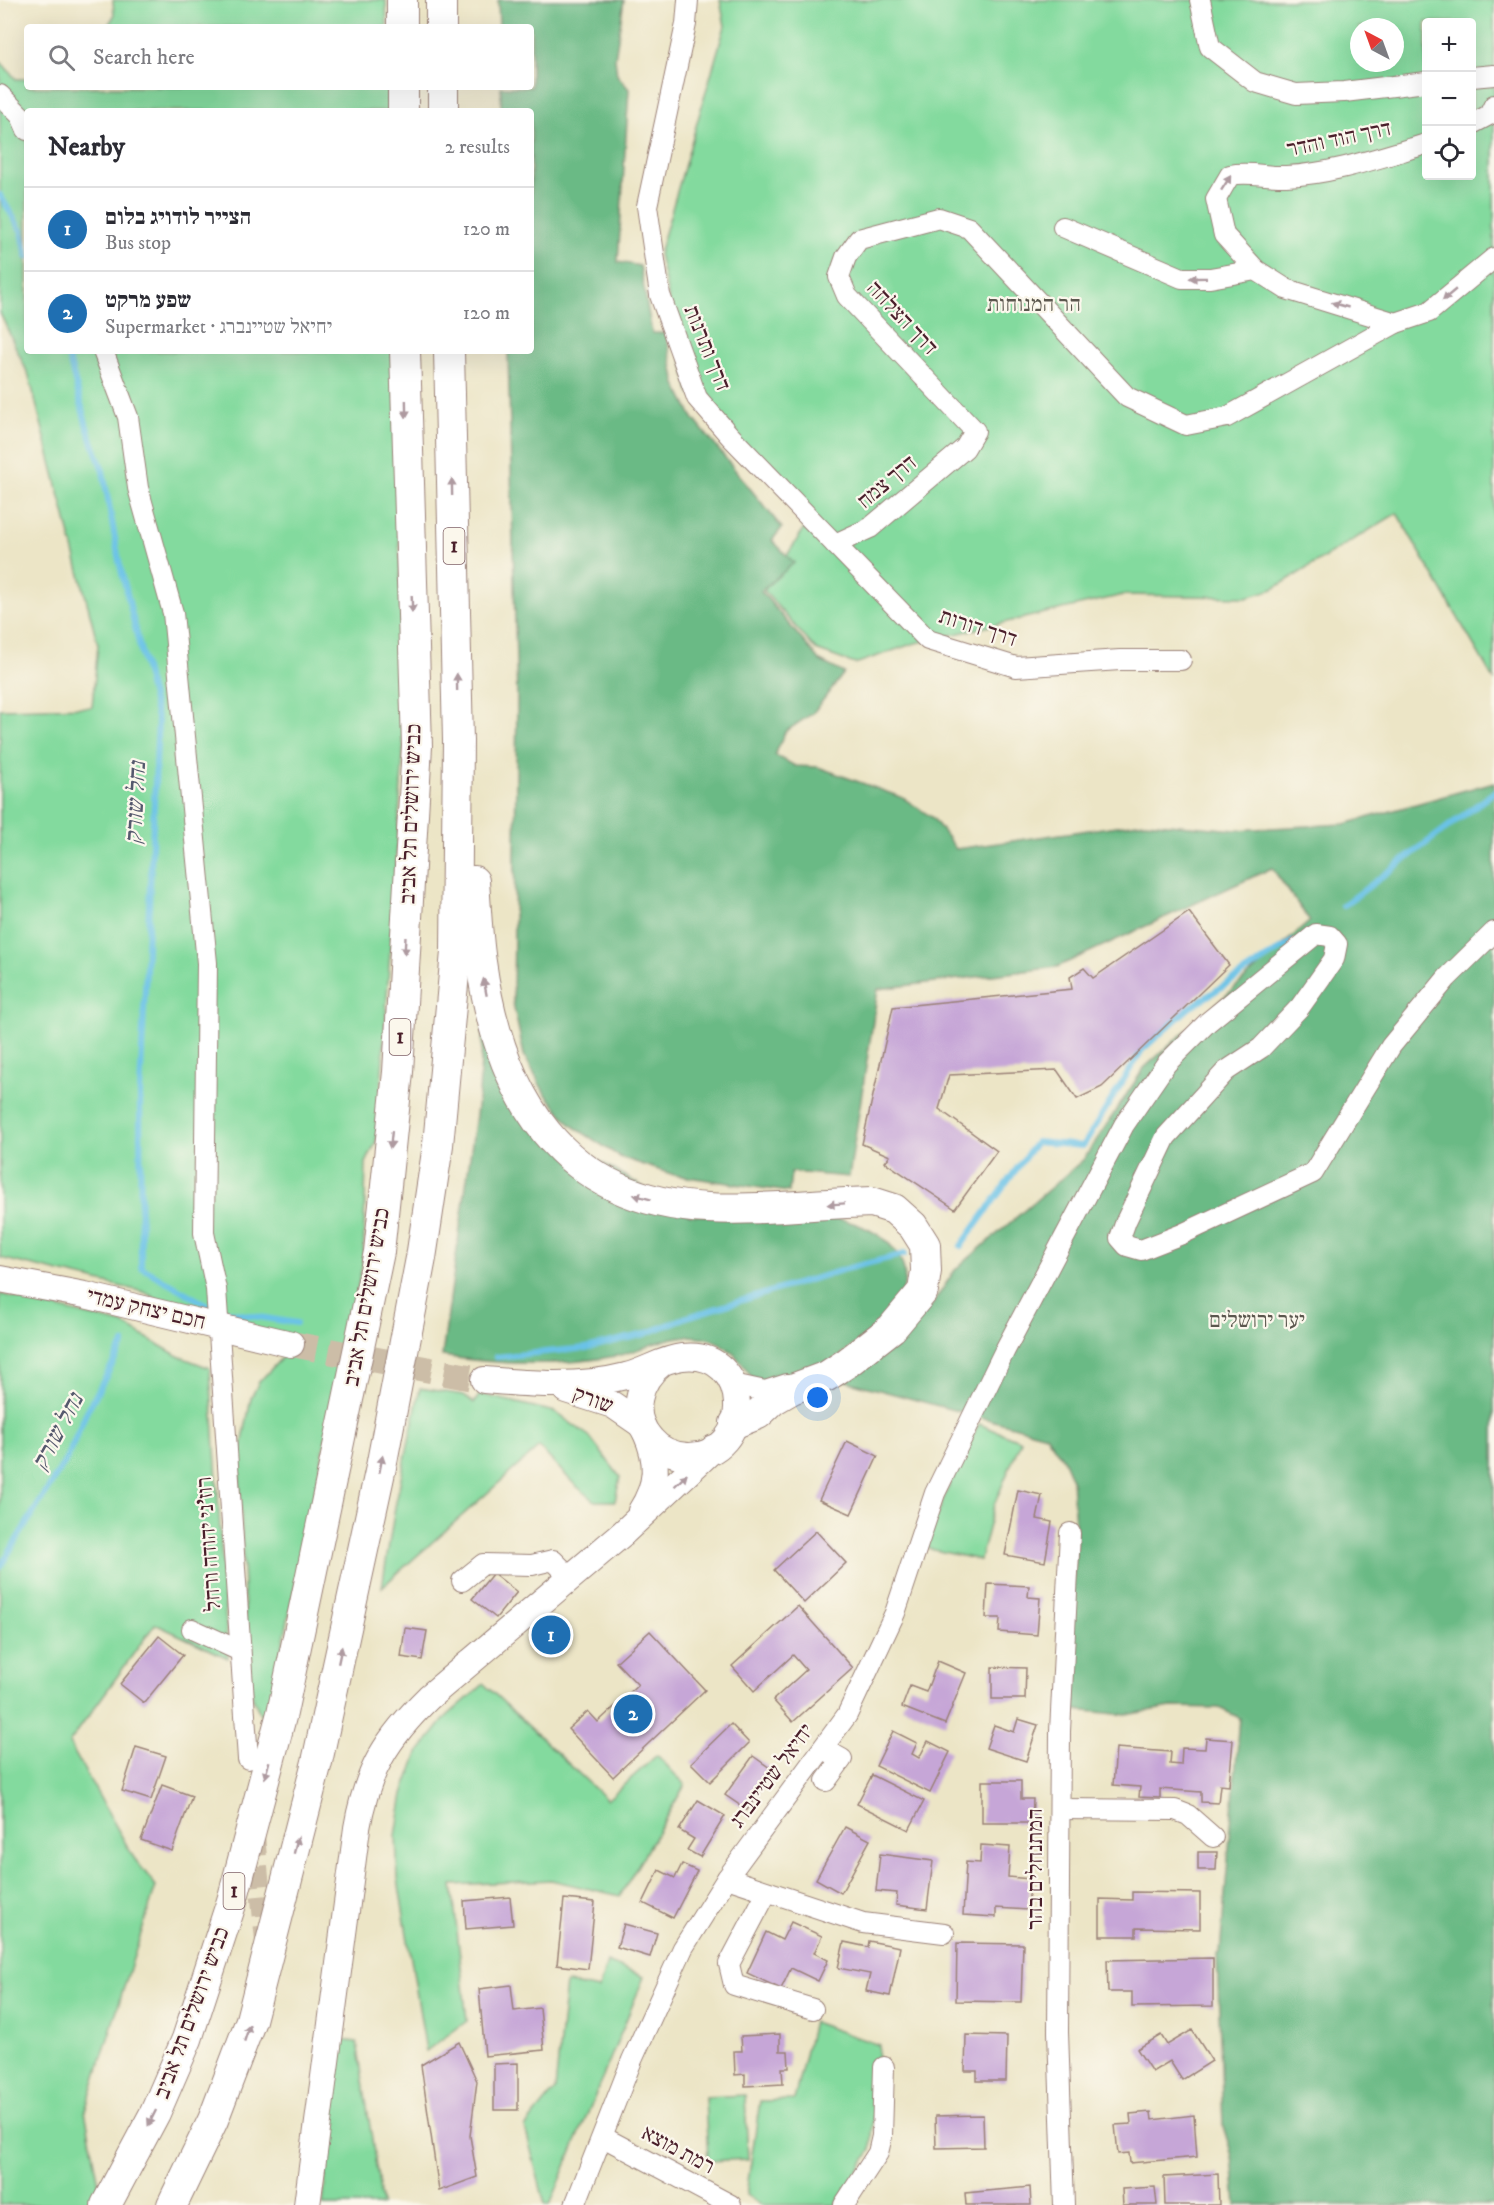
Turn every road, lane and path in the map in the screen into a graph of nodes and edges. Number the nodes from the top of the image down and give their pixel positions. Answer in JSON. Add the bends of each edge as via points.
{"nodes":[{"id":1,"x":402,"y":0,"type":"edge"},
{"id":2,"x":441,"y":0,"type":"edge"},
{"id":3,"x":688,"y":0,"type":"edge"},
{"id":4,"x":1200,"y":0,"type":"edge"},
{"id":5,"x":402,"y":24,"type":"edge"},
{"id":6,"x":441,"y":24,"type":"edge"},
{"id":7,"x":1494,"y":75,"type":"edge"},
{"id":8,"x":1476,"y":77,"type":"edge"},
{"id":9,"x":1422,"y":82,"type":"edge"},
{"id":10,"x":402,"y":90,"type":"edge"},
{"id":11,"x":443,"y":90,"type":"edge"},
{"id":12,"x":0,"y":95,"type":"edge"},
{"id":13,"x":1494,"y":105,"type":"edge"},
{"id":14,"x":403,"y":108,"type":"edge"},
{"id":15,"x":443,"y":108,"type":"edge"},
{"id":16,"x":1476,"y":122,"type":"edge"},
{"id":17,"x":24,"y":123,"type":"edge"},
{"id":18,"x":1422,"y":145,"type":"edge"},
{"id":19,"x":1063,"y":227,"type":"dead end"},
{"id":20,"x":1494,"y":258,"type":"edge"},
{"id":21,"x":1256,"y":270,"type":"junction"},
{"id":22,"x":1396,"y":323,"type":"junction"},
{"id":23,"x":104,"y":354,"type":"edge"},
{"id":24,"x":405,"y":354,"type":"edge"},
{"id":25,"x":449,"y":354,"type":"edge"},
{"id":26,"x":965,"y":448,"type":"joint"},
{"id":27,"x":835,"y":544,"type":"junction"},
{"id":28,"x":1181,"y":660,"type":"dead end"},
{"id":29,"x":458,"y":741,"type":"junction"},
{"id":30,"x":1494,"y":932,"type":"edge"},
{"id":31,"x":894,"y":1209,"type":"junction"},
{"id":32,"x":0,"y":1279,"type":"edge"},
{"id":33,"x":218,"y":1327,"type":"junction"},
{"id":34,"x":291,"y":1344,"type":"tunnel mouth"},
{"id":35,"x":662,"y":1363,"type":"junction"},
{"id":36,"x":484,"y":1380,"type":"tunnel mouth"},
{"id":37,"x":540,"y":1383,"type":"junction"},
{"id":38,"x":733,"y":1384,"type":"junction"},
{"id":39,"x":735,"y":1423,"type":"junction"},
{"id":40,"x":644,"y":1429,"type":"junction"},
{"id":41,"x":714,"y":1448,"type":"junction"},
{"id":42,"x":1070,"y":1533,"type":"dead end"},
{"id":43,"x":622,"y":1534,"type":"junction"},
{"id":44,"x":570,"y":1577,"type":"junction"},
{"id":45,"x":462,"y":1581,"type":"dead end"},
{"id":46,"x":192,"y":1629,"type":"dead end"},
{"id":47,"x":240,"y":1651,"type":"junction"},
{"id":48,"x":824,"y":1749,"type":"junction"},
{"id":49,"x":248,"y":1759,"type":"dead end"},
{"id":50,"x":826,"y":1781,"type":"dead end"},
{"id":51,"x":1060,"y":1809,"type":"junction"},
{"id":52,"x":1213,"y":1837,"type":"dead end"},
{"id":53,"x":727,"y":1878,"type":"junction"},
{"id":54,"x":767,"y":1892,"type":"junction"},
{"id":55,"x":944,"y":1933,"type":"dead end"},
{"id":56,"x":813,"y":2009,"type":"dead end"},
{"id":57,"x":884,"y":2067,"type":"dead end"},
{"id":58,"x":603,"y":2137,"type":"junction"},
{"id":59,"x":106,"y":2205,"type":"edge"},
{"id":60,"x":172,"y":2205,"type":"edge"},
{"id":61,"x":307,"y":2205,"type":"edge"},
{"id":62,"x":575,"y":2205,"type":"edge"},
{"id":63,"x":731,"y":2205,"type":"edge"},
{"id":64,"x":844,"y":2205,"type":"edge"},
{"id":65,"x":1064,"y":2205,"type":"edge"}],
"edges":[{"from":1,"to":5,"type":"highway"},
{"from":2,"to":6,"type":"highway"},
{"from":3,"to":27,"type":"street","name":"דרך ותרנות","via":[[647,206],[660,295],[697,398]]},
{"from":4,"to":9,"type":"street","via":[[1210,47],[1256,82],[1296,94]]},
{"from":7,"to":8,"type":"street"},
{"from":10,"to":14,"type":"highway"},
{"from":11,"to":15,"type":"highway"},
{"from":12,"to":17,"type":"street"},
{"from":13,"to":16,"type":"street","via":[[1489,115]]},
{"from":21,"to":18,"type":"street","name":"דרך הוד והדר","one_way":true,"via":[[1224,236],[1216,199],[1230,175],[1286,176],[1347,166]]},
{"from":21,"to":19,"type":"street","one_way":true,"via":[[1210,278],[1182,278]]},
{"from":20,"to":22,"type":"street","one_way":true,"via":[[1428,312]]},
{"from":22,"to":21,"type":"street","name":"דרך הוד והדר","one_way":true,"via":[[1286,289]]},
{"from":22,"to":26,"type":"street","name":"דרך הצלחה","via":[[1227,417],[1186,425],[1127,397],[969,228],[939,218],[859,239],[846,257],[839,277],[847,296],[975,431]]},
{"from":23,"to":33,"type":"street","name":"רוז'ני יהודה ורחל","via":[[128,417],[138,488],[173,614],[207,952],[204,1233],[216,1289]]},
{"from":24,"to":59,"type":"highway","name":"כביש ירושלים תל אביב","number":"1","one_way":true,"via":[[417,747],[398,1072],[379,1252],[282,1713],[232,1901],[201,2002],[176,2065]]},
{"from":29,"to":25,"type":"highway","name":"כביש ירושלים תל אביב","number":"1","one_way":true},
{"from":26,"to":27,"type":"street","name":"דרך צמח","via":[[870,528]]},
{"from":27,"to":28,"type":"street","name":"דרך דורות","via":[[928,640],[1016,667]]},
{"from":31,"to":29,"type":"highway","one_way":true,"via":[[872,1202],[708,1208],[668,1204],[599,1180],[569,1159],[524,1103],[499,1044],[481,962]]},
{"from":60,"to":29,"type":"highway","name":"כביש ירושלים תל אביב","number":"1","one_way":true,"via":[[226,2088],[251,2020],[317,1762],[381,1467],[438,1145],[456,952]]},
{"from":30,"to":48,"type":"street","name":"יחיאל שטיינברג","via":[[1447,978],[1391,1046],[1313,1173],[1141,1250],[1127,1246],[1120,1238],[1166,1137],[1226,1071],[1261,1048],[1300,1007],[1334,959],[1337,944],[1330,936],[1316,934],[1208,1022],[1166,1064],[1124,1125],[1005,1350],[935,1493],[873,1664]]},
{"from":31,"to":38,"type":"street","via":[[893,1219],[905,1233],[916,1258],[914,1286],[897,1313],[840,1360],[811,1377],[765,1391]]},
{"from":31,"to":39,"type":"highway","via":[[913,1226],[925,1245],[923,1291],[892,1328],[847,1363],[792,1389],[758,1413]]},
{"from":32,"to":33,"type":"main road","name":"חכם יצחק עמדי","via":[[85,1294]]},
{"from":33,"to":34,"type":"main road","name":"חכם יצחק עמדי"},
{"from":33,"to":47,"type":"street","name":"רוז'ני יהודה ורחל"},
{"from":35,"to":37,"type":"main road","via":[[606,1380]]},
{"from":35,"to":38,"type":"main road","via":[[684,1356],[706,1359],[719,1366]]},
{"from":35,"to":40,"type":"main road","via":[[645,1380],[640,1395],[638,1410]]},
{"from":36,"to":37,"type":"main road"},
{"from":37,"to":40,"type":"main road","name":"שורק","via":[[603,1401],[623,1410]]},
{"from":38,"to":39,"type":"main road","via":[[738,1406]]},
{"from":39,"to":41,"type":"main road","via":[[726,1439]]},
{"from":40,"to":41,"type":"main road","via":[[662,1449],[677,1455],[692,1456]]},
{"from":40,"to":43,"type":"main road","via":[[655,1456],[654,1483],[642,1509]]},
{"from":43,"to":41,"type":"main road","one_way":true},
{"from":42,"to":51,"type":"street","name":"המתנחלים בהר"},
{"from":43,"to":44,"type":"main road"},
{"from":44,"to":45,"type":"street","via":[[554,1560],[532,1565],[483,1564]]},
{"from":44,"to":61,"type":"main road","via":[[414,1712],[391,1738],[369,1779],[354,1849]]},
{"from":46,"to":47,"type":"street"},
{"from":47,"to":49,"type":"street","name":"רוז'ני יהודה ורחל"},
{"from":48,"to":50,"type":"street","via":[[842,1759]]},
{"from":48,"to":53,"type":"street","name":"יחיאל שטיינברג"},
{"from":51,"to":52,"type":"street","via":[[1175,1810],[1188,1815]]},
{"from":51,"to":65,"type":"street","name":"המתנחלים בהר","via":[[1058,2032]]},
{"from":53,"to":54,"type":"street"},
{"from":53,"to":58,"type":"street","name":"יחיאל שטיינברג","via":[[683,1948],[632,2060]]},
{"from":54,"to":55,"type":"street","via":[[862,1923]]},
{"from":54,"to":56,"type":"street","via":[[729,1964],[734,1985]]},
{"from":57,"to":64,"type":"street","via":[[878,2153]]},
{"from":58,"to":62,"type":"street","name":"יחיאל שטיינברג"},
{"from":58,"to":63,"type":"street","name":"רמת מוצא"}]}
